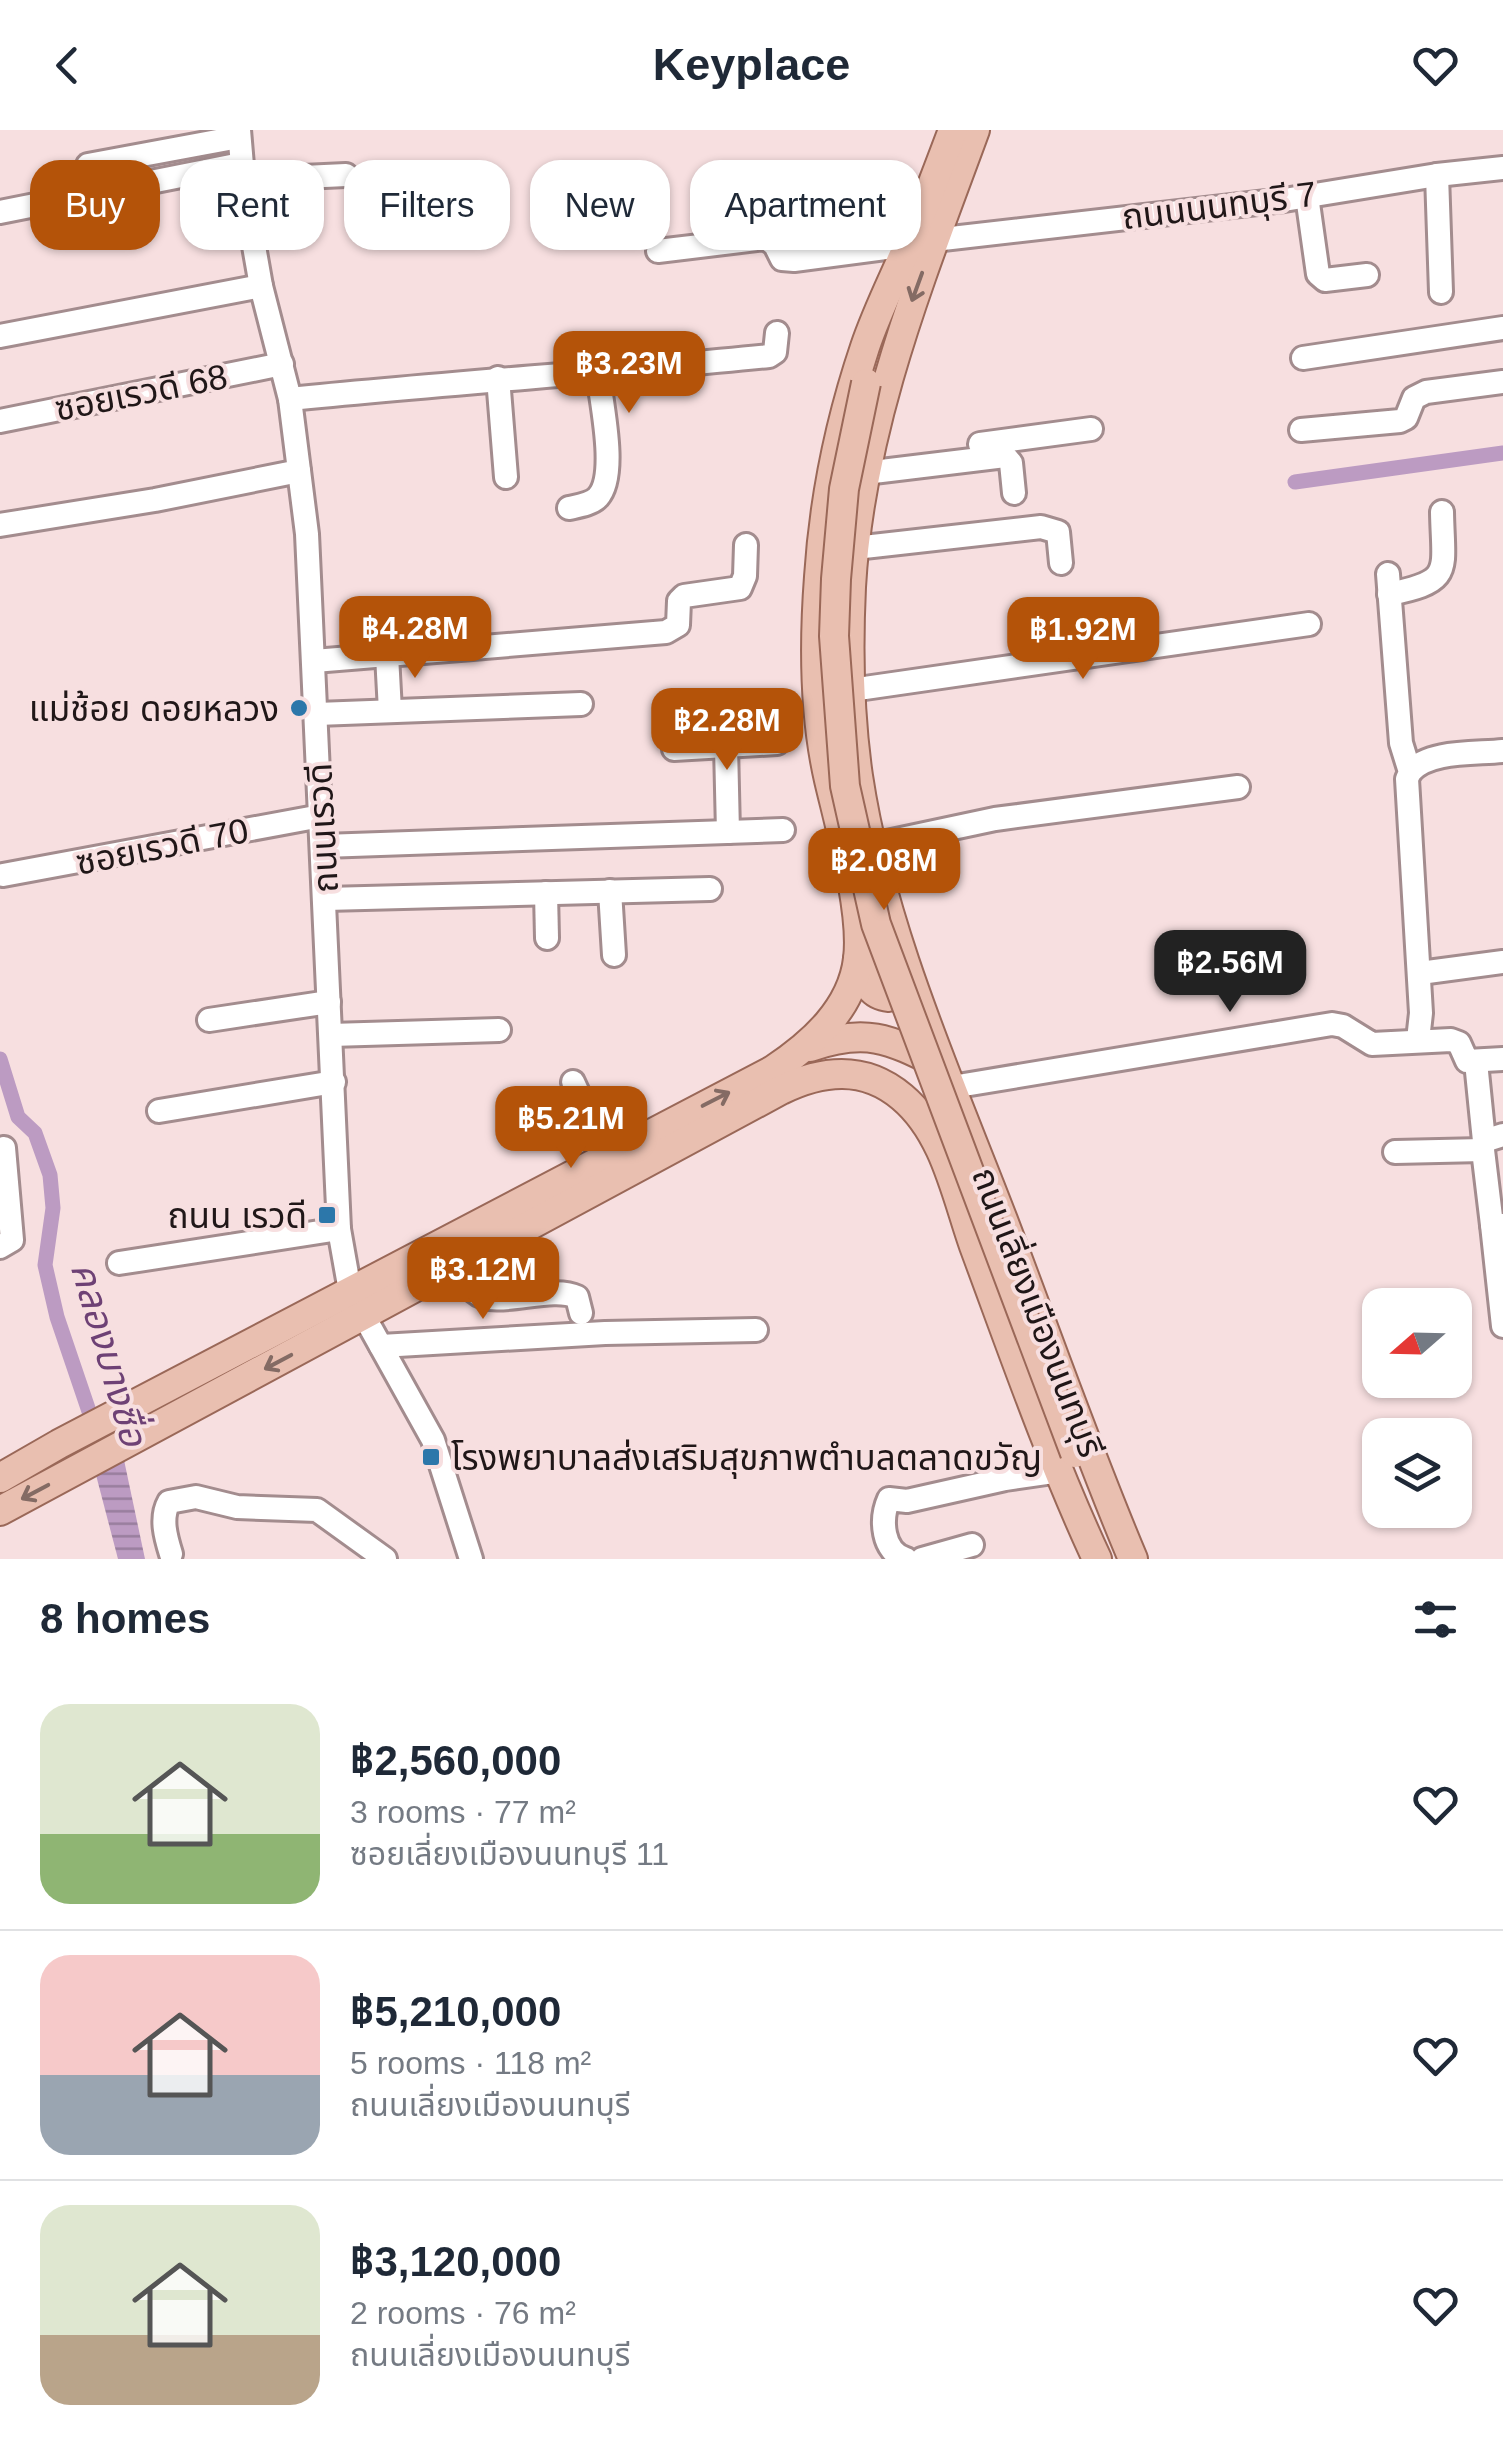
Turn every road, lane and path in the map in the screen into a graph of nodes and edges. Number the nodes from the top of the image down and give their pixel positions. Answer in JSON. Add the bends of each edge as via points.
{"nodes":[{"id":1,"x":954,"y":130,"type":"edge"},
{"id":2,"x":975,"y":130,"type":"edge"},
{"id":3,"x":239,"y":133,"type":"edge"},
{"id":4,"x":112,"y":160,"type":"edge"},
{"id":5,"x":241,"y":160,"type":"edge"},
{"id":6,"x":1503,"y":168,"type":"edge"},
{"id":7,"x":1438,"y":175,"type":"junction"},
{"id":8,"x":180,"y":176,"type":"edge"},
{"id":9,"x":1307,"y":196,"type":"junction"},
{"id":10,"x":0,"y":212,"type":"edge"},
{"id":11,"x":921,"y":242,"type":"junction"},
{"id":12,"x":690,"y":247,"type":"edge"},
{"id":13,"x":255,"y":250,"type":"edge"},
{"id":14,"x":780,"y":250,"type":"edge"},
{"id":15,"x":862,"y":250,"type":"edge"},
{"id":16,"x":916,"y":250,"type":"edge"},
{"id":17,"x":919,"y":250,"type":"edge"},
{"id":18,"x":658,"y":251,"type":"dead end"},
{"id":19,"x":1367,"y":275,"type":"dead end"},
{"id":20,"x":262,"y":286,"type":"junction"},
{"id":21,"x":1441,"y":292,"type":"dead end"},
{"id":22,"x":883,"y":303,"type":"junction"},
{"id":23,"x":1503,"y":328,"type":"edge"},
{"id":24,"x":776,"y":333,"type":"dead end"},
{"id":25,"x":0,"y":336,"type":"edge"},
{"id":26,"x":1303,"y":358,"type":"dead end"},
{"id":27,"x":282,"y":364,"type":"junction"},
{"id":28,"x":598,"y":373,"type":"junction"},
{"id":29,"x":498,"y":378,"type":"junction"},
{"id":30,"x":1503,"y":382,"type":"edge"},
{"id":31,"x":290,"y":399,"type":"junction"},
{"id":32,"x":0,"y":420,"type":"edge"},
{"id":33,"x":1091,"y":429,"type":"dead end"},
{"id":34,"x":1301,"y":430,"type":"dead end"},
{"id":35,"x":957,"y":461,"type":"junction"},
{"id":36,"x":299,"y":471,"type":"junction"},
{"id":37,"x":865,"y":473,"type":"junction"},
{"id":38,"x":506,"y":477,"type":"dead end"},
{"id":39,"x":1014,"y":494,"type":"dead end"},
{"id":40,"x":569,"y":508,"type":"dead end"},
{"id":41,"x":1442,"y":512,"type":"dead end"},
{"id":42,"x":0,"y":525,"type":"edge"},
{"id":43,"x":746,"y":544,"type":"dead end"},
{"id":44,"x":855,"y":548,"type":"junction"},
{"id":45,"x":1061,"y":563,"type":"dead end"},
{"id":46,"x":1308,"y":624,"type":"dead end"},
{"id":47,"x":387,"y":655,"type":"junction"},
{"id":48,"x":314,"y":660,"type":"junction"},
{"id":49,"x":851,"y":690,"type":"junction"},
{"id":50,"x":581,"y":704,"type":"dead end"},
{"id":51,"x":390,"y":711,"type":"junction"},
{"id":52,"x":316,"y":714,"type":"junction"},
{"id":53,"x":778,"y":744,"type":"dead end"},
{"id":54,"x":726,"y":746,"type":"junction"},
{"id":55,"x":674,"y":749,"type":"dead end"},
{"id":56,"x":1503,"y":751,"type":"edge"},
{"id":57,"x":1410,"y":772,"type":"junction"},
{"id":58,"x":1238,"y":787,"type":"dead end"},
{"id":59,"x":322,"y":816,"type":"junction"},
{"id":60,"x":783,"y":830,"type":"dead end"},
{"id":61,"x":728,"y":832,"type":"junction"},
{"id":62,"x":873,"y":845,"type":"junction"},
{"id":63,"x":323,"y":846,"type":"junction"},
{"id":64,"x":4,"y":875,"type":"dead end"},
{"id":65,"x":710,"y":888,"type":"dead end"},
{"id":66,"x":610,"y":891,"type":"junction"},
{"id":67,"x":546,"y":893,"type":"junction"},
{"id":68,"x":326,"y":899,"type":"junction"},
{"id":69,"x":547,"y":938,"type":"dead end"},
{"id":70,"x":904,"y":954,"type":"junction"},
{"id":71,"x":614,"y":955,"type":"dead end"},
{"id":72,"x":858,"y":959,"type":"junction"},
{"id":73,"x":1503,"y":962,"type":"edge"},
{"id":74,"x":1420,"y":973,"type":"junction"},
{"id":75,"x":329,"y":1002,"type":"junction"},
{"id":76,"x":209,"y":1020,"type":"dead end"},
{"id":77,"x":499,"y":1030,"type":"dead end"},
{"id":78,"x":331,"y":1035,"type":"junction"},
{"id":79,"x":1418,"y":1040,"type":"junction"},
{"id":80,"x":889,"y":1042,"type":"junction"},
{"id":81,"x":804,"y":1050,"type":"junction"},
{"id":82,"x":1503,"y":1059,"type":"edge"},
{"id":83,"x":1476,"y":1062,"type":"junction"},
{"id":84,"x":948,"y":1076,"type":"junction"},
{"id":85,"x":867,"y":1077,"type":"junction"},
{"id":86,"x":334,"y":1082,"type":"junction"},
{"id":87,"x":573,"y":1082,"type":"dead end"},
{"id":88,"x":159,"y":1111,"type":"dead end"},
{"id":89,"x":1490,"y":1142,"type":"edge"},
{"id":90,"x":4,"y":1148,"type":"dead end"},
{"id":91,"x":1395,"y":1152,"type":"dead end"},
{"id":92,"x":608,"y":1156,"type":"junction"},
{"id":93,"x":1497,"y":1225,"type":"edge"},
{"id":94,"x":340,"y":1229,"type":"junction"},
{"id":95,"x":0,"y":1248,"type":"edge"},
{"id":96,"x":461,"y":1263,"type":"junction"},
{"id":97,"x":119,"y":1264,"type":"dead end"},
{"id":98,"x":357,"y":1303,"type":"junction"},
{"id":99,"x":581,"y":1313,"type":"dead end"},
{"id":100,"x":1503,"y":1326,"type":"edge"},
{"id":101,"x":756,"y":1330,"type":"dead end"},
{"id":102,"x":381,"y":1346,"type":"junction"},
{"id":103,"x":1068,"y":1462,"type":"junction"},
{"id":104,"x":0,"y":1478,"type":"edge"},
{"id":105,"x":0,"y":1511,"type":"edge"},
{"id":106,"x":972,"y":1545,"type":"dead end"},
{"id":107,"x":171,"y":1554,"type":"dead end"},
{"id":108,"x":385,"y":1559,"type":"edge"},
{"id":109,"x":471,"y":1559,"type":"edge"},
{"id":110,"x":906,"y":1559,"type":"edge"},
{"id":111,"x":922,"y":1559,"type":"edge"},
{"id":112,"x":1097,"y":1559,"type":"edge"},
{"id":113,"x":1119,"y":1559,"type":"edge"},
{"id":114,"x":1133,"y":1559,"type":"edge"}],
"edges":[{"from":1,"to":11,"type":"main road","name":"ถนนเลี่ยงเมืองนนทบุรี"},
{"from":2,"to":11,"type":"main road","name":"ถนนเลี่ยงเมืองนนทบุรี"},
{"from":3,"to":4,"type":"street"},
{"from":3,"to":5,"type":"street","name":"ถนนเรวดี"},
{"from":6,"to":7,"type":"street","name":"ถนนนนทบุรี 7"},
{"from":7,"to":9,"type":"street","name":"ถนนนนทบุรี 7"},
{"from":7,"to":21,"type":"street"},
{"from":8,"to":10,"type":"street"},
{"from":9,"to":11,"type":"street","name":"ถนนนนทบุรี 7"},
{"from":9,"to":19,"type":"street","via":[[1318,274],[1324,280]]},
{"from":12,"to":18,"type":"street","name":"ถนนนนทบุรี 7"},
{"from":13,"to":20,"type":"street","name":"ถนนเรวดี"},
{"from":14,"to":15,"type":"street","name":"ถนนนนทบุรี 7","via":[[789,260]]},
{"from":16,"to":22,"type":"main road","name":"ถนนเลี่ยงเมืองนนทบุรี"},
{"from":17,"to":37,"type":"main road","name":"ถนนเลี่ยงเมืองนนทบุรี","one_way":true},
{"from":20,"to":25,"type":"street"},
{"from":20,"to":27,"type":"street","name":"ถนนเรวดี"},
{"from":22,"to":72,"type":"main road","name":"ถนนเลี่ยงเมืองนนทบุรี","via":[[847,404],[831,482],[816,630],[819,711]]},
{"from":22,"to":103,"type":"main road","bridge":true,"via":[[844,489],[836,579],[846,786],[876,924]]},
{"from":23,"to":26,"type":"street"},
{"from":24,"to":28,"type":"street","via":[[769,356]]},
{"from":27,"to":31,"type":"street","name":"ถนนเรวดี"},
{"from":27,"to":32,"type":"street","name":"ซอยเรวดี 68"},
{"from":28,"to":29,"type":"street"},
{"from":28,"to":40,"type":"street","via":[[609,465],[600,495]]},
{"from":29,"to":31,"type":"street"},
{"from":29,"to":38,"type":"street"},
{"from":30,"to":34,"type":"street","via":[[1426,392],[1400,421]]},
{"from":31,"to":36,"type":"street","name":"ถนนเรวดี"},
{"from":33,"to":35,"type":"street","via":[[966,446]]},
{"from":35,"to":37,"type":"street"},
{"from":35,"to":39,"type":"street","via":[[1009,458]]},
{"from":36,"to":42,"type":"street"},
{"from":36,"to":48,"type":"street","name":"ถนนเรวดี"},
{"from":37,"to":44,"type":"main road","name":"ถนนเลี่ยงเมืองนนทบุรี"},
{"from":41,"to":57,"type":"street","via":[[1439,575],[1426,587],[1388,584],[1401,743]]},
{"from":43,"to":47,"type":"street","via":[[740,588],[684,596],[671,631]]},
{"from":44,"to":45,"type":"street","via":[[1040,527],[1058,532]]},
{"from":44,"to":49,"type":"main road","name":"ถนนเลี่ยงเมืองนนทบุรี"},
{"from":46,"to":49,"type":"street"},
{"from":47,"to":48,"type":"street"},
{"from":47,"to":51,"type":"street"},
{"from":48,"to":52,"type":"street","name":"ถนนเรวดี"},
{"from":49,"to":62,"type":"main road","name":"ถนนเลี่ยงเมืองนนทบุรี","via":[[858,778]]},
{"from":50,"to":51,"type":"street"},
{"from":51,"to":52,"type":"street"},
{"from":52,"to":59,"type":"street","name":"ถนนเรวดี"},
{"from":53,"to":54,"type":"street"},
{"from":54,"to":55,"type":"street"},
{"from":54,"to":61,"type":"street"},
{"from":56,"to":57,"type":"street","via":[[1430,759]]},
{"from":57,"to":74,"type":"street"},
{"from":58,"to":62,"type":"street","via":[[995,819]]},
{"from":59,"to":63,"type":"street","name":"ถนนเรวดี"},
{"from":59,"to":64,"type":"street","name":"ซอยเรวดี 70"},
{"from":60,"to":61,"type":"street"},
{"from":61,"to":63,"type":"street"},
{"from":62,"to":70,"type":"main road","name":"ถนนเลี่ยงเมืองนนทบุรี"},
{"from":63,"to":68,"type":"street","name":"ถนนเรวดี"},
{"from":65,"to":66,"type":"street"},
{"from":66,"to":67,"type":"street"},
{"from":66,"to":71,"type":"street"},
{"from":67,"to":68,"type":"street"},
{"from":67,"to":69,"type":"street"},
{"from":68,"to":75,"type":"street","name":"ถนนเรวดี"},
{"from":70,"to":72,"type":"main road","via":[[897,991],[889,997],[869,989]]},
{"from":70,"to":84,"type":"main road","name":"ถนนเลี่ยงเมืองนนทบุรี"},
{"from":72,"to":81,"type":"main road","name":"ถนนเลี่ยงเมืองนนทบุรี","via":[[840,1006]]},
{"from":73,"to":74,"type":"street"},
{"from":74,"to":79,"type":"street"},
{"from":75,"to":76,"type":"street"},
{"from":75,"to":78,"type":"street","name":"ถนนเรวดี"},
{"from":77,"to":78,"type":"street"},
{"from":78,"to":86,"type":"street","name":"ถนนเรวดี"},
{"from":79,"to":83,"type":"street","via":[[1456,1041],[1465,1060]]},
{"from":79,"to":84,"type":"street","via":[[1372,1044],[1332,1024]]},
{"from":80,"to":81,"type":"main road","name":"ถนนเลี่ยงเมืองนนทบุรี","via":[[844,1036]]},
{"from":80,"to":84,"type":"main road","name":"ถนนเลี่ยงเมืองนนทบุรี"},
{"from":80,"to":85,"type":"main road","via":[[897,1066]]},
{"from":92,"to":81,"type":"main road","name":"ถนนเลี่ยงเมืองนนทบุรี","one_way":true},
{"from":82,"to":83,"type":"street"},
{"from":83,"to":89,"type":"street"},
{"from":84,"to":114,"type":"main road","name":"ถนนเลี่ยงเมืองนนทบุรี"},
{"from":85,"to":96,"type":"main road","name":"ถนนเลี่ยงเมืองนนทบุรี","via":[[828,1073],[805,1079]]},
{"from":85,"to":103,"type":"main road","name":"ถนนเลี่ยงเมืองนนทบุรี","via":[[902,1097],[938,1144]]},
{"from":86,"to":88,"type":"street"},
{"from":86,"to":94,"type":"street","name":"ถนนเรวดี"},
{"from":87,"to":92,"type":"street"},
{"from":89,"to":91,"type":"street"},
{"from":89,"to":93,"type":"street"},
{"from":90,"to":95,"type":"street","via":[[12,1240]]},
{"from":92,"to":98,"type":"main road","name":"ถนนเลี่ยงเมืองนนทบุรี"},
{"from":93,"to":100,"type":"street"},
{"from":94,"to":97,"type":"street"},
{"from":94,"to":98,"type":"street","name":"ถนนเรวดี"},
{"from":96,"to":98,"type":"main road","name":"ถนนเลี่ยงเมืองนนทบุรี"},
{"from":96,"to":99,"type":"street","via":[[479,1295],[566,1292],[577,1297]]},
{"from":98,"to":102,"type":"street"},
{"from":98,"to":104,"type":"main road","name":"ถนนเลี่ยงเมืองนนทบุรี","via":[[118,1413]]},
{"from":98,"to":105,"type":"main road","name":"ถนนเลี่ยงเมืองนนทบุรี","one_way":true},
{"from":101,"to":102,"type":"street"},
{"from":102,"to":109,"type":"street","via":[[433,1440]]},
{"from":103,"to":110,"type":"street","via":[[906,1501],[889,1499],[887,1543]]},
{"from":103,"to":112,"type":"main road","name":"ถนนเลี่ยงเมืองนนทบุรี"},
{"from":103,"to":113,"type":"main road"},
{"from":106,"to":111,"type":"street"},
{"from":107,"to":108,"type":"street","via":[[165,1510],[170,1502],[196,1497],[317,1510]]}]}
